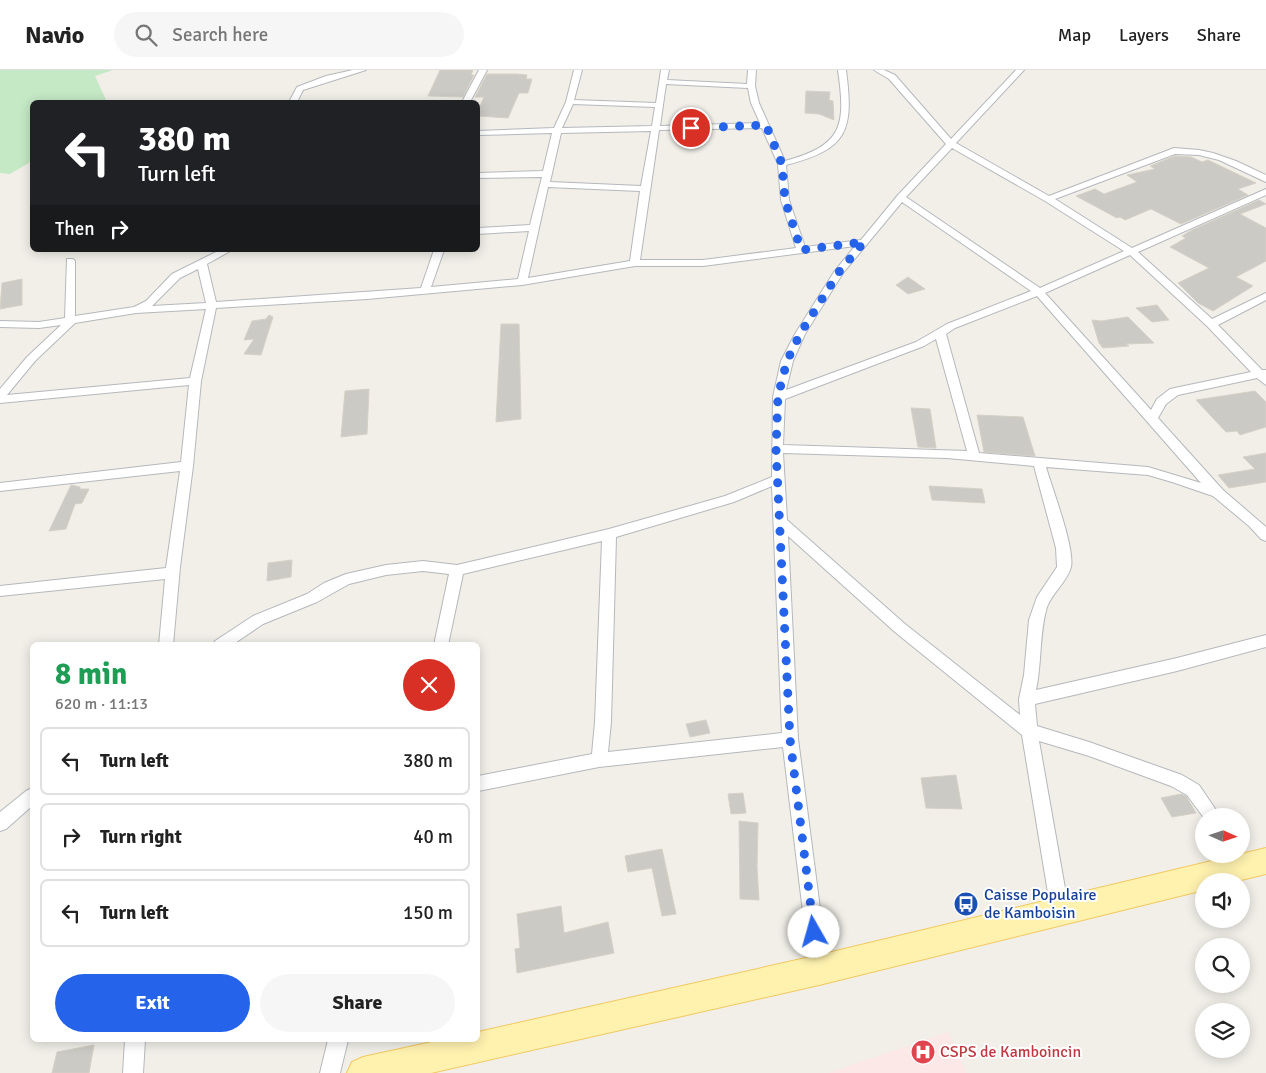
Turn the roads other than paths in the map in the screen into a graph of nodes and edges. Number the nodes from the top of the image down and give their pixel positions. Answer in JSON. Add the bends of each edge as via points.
{"nodes":[{"id":1,"x":362,"y":70,"type":"edge"},
{"id":2,"x":483,"y":70,"type":"edge"},
{"id":3,"x":578,"y":70,"type":"edge"},
{"id":4,"x":665,"y":70,"type":"edge"},
{"id":5,"x":752,"y":70,"type":"edge"},
{"id":6,"x":842,"y":70,"type":"edge"},
{"id":7,"x":878,"y":70,"type":"edge"},
{"id":8,"x":1020,"y":70,"type":"edge"},
{"id":9,"x":664,"y":82,"type":"junction"},
{"id":10,"x":751,"y":86,"type":"junction"},
{"id":11,"x":294,"y":100,"type":"edge"},
{"id":12,"x":467,"y":100,"type":"edge"},
{"id":13,"x":570,"y":102,"type":"junction"},
{"id":14,"x":659,"y":105,"type":"junction"},
{"id":15,"x":766,"y":125,"type":"junction"},
{"id":16,"x":654,"y":130,"type":"junction"},
{"id":17,"x":557,"y":131,"type":"junction"},
{"id":18,"x":480,"y":133,"type":"edge"},
{"id":19,"x":951,"y":144,"type":"junction"},
{"id":20,"x":782,"y":164,"type":"junction"},
{"id":21,"x":547,"y":174,"type":"junction"},
{"id":22,"x":480,"y":175,"type":"edge"},
{"id":23,"x":1266,"y":179,"type":"edge"},
{"id":24,"x":544,"y":184,"type":"junction"},
{"id":25,"x":645,"y":189,"type":"junction"},
{"id":26,"x":1266,"y":192,"type":"edge"},
{"id":27,"x":900,"y":197,"type":"junction"},
{"id":28,"x":1048,"y":199,"type":"junction"},
{"id":29,"x":534,"y":228,"type":"junction"},
{"id":30,"x":480,"y":231,"type":"edge"},
{"id":31,"x":864,"y":242,"type":"junction"},
{"id":32,"x":801,"y":250,"type":"junction"},
{"id":33,"x":223,"y":252,"type":"edge"},
{"id":34,"x":438,"y":252,"type":"edge"},
{"id":35,"x":1132,"y":252,"type":"junction"},
{"id":36,"x":70,"y":261,"type":"dead end"},
{"id":37,"x":635,"y":263,"type":"junction"},
{"id":38,"x":202,"y":264,"type":"junction"},
{"id":39,"x":522,"y":282,"type":"junction"},
{"id":40,"x":425,"y":290,"type":"junction"},
{"id":41,"x":1039,"y":292,"type":"junction"},
{"id":42,"x":1266,"y":296,"type":"edge"},
{"id":43,"x":212,"y":305,"type":"junction"},
{"id":44,"x":136,"y":310,"type":"junction"},
{"id":45,"x":70,"y":322,"type":"junction"},
{"id":46,"x":0,"y":324,"type":"edge"},
{"id":47,"x":1211,"y":324,"type":"junction"},
{"id":48,"x":940,"y":333,"type":"junction"},
{"id":49,"x":1264,"y":376,"type":"edge"},
{"id":50,"x":195,"y":381,"type":"junction"},
{"id":51,"x":778,"y":396,"type":"junction"},
{"id":52,"x":0,"y":397,"type":"edge"},
{"id":53,"x":1152,"y":419,"type":"junction"},
{"id":54,"x":776,"y":449,"type":"junction"},
{"id":55,"x":974,"y":456,"type":"junction"},
{"id":56,"x":1039,"y":463,"type":"junction"},
{"id":57,"x":187,"y":466,"type":"junction"},
{"id":58,"x":778,"y":479,"type":"junction"},
{"id":59,"x":0,"y":487,"type":"edge"},
{"id":60,"x":1218,"y":494,"type":"junction"},
{"id":61,"x":780,"y":522,"type":"junction"},
{"id":62,"x":609,"y":534,"type":"junction"},
{"id":63,"x":1266,"y":536,"type":"edge"},
{"id":64,"x":457,"y":570,"type":"junction"},
{"id":65,"x":172,"y":573,"type":"junction"},
{"id":66,"x":0,"y":591,"type":"edge"},
{"id":67,"x":1266,"y":641,"type":"edge"},
{"id":68,"x":166,"y":642,"type":"edge"},
{"id":69,"x":225,"y":642,"type":"edge"},
{"id":70,"x":442,"y":642,"type":"edge"},
{"id":71,"x":1027,"y":699,"type":"junction"},
{"id":72,"x":1029,"y":731,"type":"junction"},
{"id":73,"x":790,"y":739,"type":"junction"},
{"id":74,"x":599,"y":760,"type":"junction"},
{"id":75,"x":480,"y":784,"type":"edge"},
{"id":76,"x":30,"y":797,"type":"edge"},
{"id":77,"x":1206,"y":808,"type":"edge"},
{"id":78,"x":3,"y":817,"type":"edge"},
{"id":79,"x":1237,"y":863,"type":"edge"},
{"id":80,"x":1060,"y":911,"type":"junction"},
{"id":81,"x":819,"y":970,"type":"junction"},
{"id":82,"x":135,"y":1042,"type":"edge"},
{"id":83,"x":338,"y":1042,"type":"edge"},
{"id":84,"x":134,"y":1073,"type":"edge"},
{"id":85,"x":330,"y":1073,"type":"edge"},
{"id":86,"x":363,"y":1073,"type":"edge"}],
"edges":[{"from":1,"to":11,"type":"street","via":[[300,89]]},
{"from":2,"to":12,"type":"street"},
{"from":3,"to":13,"type":"street"},
{"from":4,"to":9,"type":"street"},
{"from":5,"to":10,"type":"street"},
{"from":6,"to":20,"type":"street","via":[[847,110],[838,136],[825,150]]},
{"from":7,"to":19,"type":"street","via":[[892,77]]},
{"from":8,"to":19,"type":"street"},
{"from":9,"to":10,"type":"street"},
{"from":9,"to":14,"type":"street"},
{"from":10,"to":15,"type":"street"},
{"from":13,"to":14,"type":"street"},
{"from":13,"to":17,"type":"street"},
{"from":14,"to":16,"type":"street"},
{"from":15,"to":16,"type":"street"},
{"from":15,"to":20,"type":"street"},
{"from":16,"to":17,"type":"street"},
{"from":16,"to":25,"type":"street"},
{"from":17,"to":18,"type":"street"},
{"from":17,"to":21,"type":"street"},
{"from":19,"to":27,"type":"street"},
{"from":19,"to":28,"type":"street"},
{"from":20,"to":32,"type":"street","via":[[785,200]]},
{"from":21,"to":22,"type":"street"},
{"from":21,"to":24,"type":"street"},
{"from":23,"to":28,"type":"street","via":[[1207,153],[1174,151]]},
{"from":24,"to":25,"type":"street"},
{"from":24,"to":29,"type":"street"},
{"from":25,"to":37,"type":"street"},
{"from":26,"to":35,"type":"street"},
{"from":27,"to":31,"type":"street"},
{"from":27,"to":41,"type":"street"},
{"from":28,"to":35,"type":"street"},
{"from":29,"to":30,"type":"street"},
{"from":29,"to":39,"type":"street"},
{"from":31,"to":32,"type":"street"},
{"from":31,"to":51,"type":"street","via":[[839,272],[800,334],[787,361]]},
{"from":32,"to":37,"type":"street","via":[[704,263]]},
{"from":33,"to":38,"type":"street"},
{"from":34,"to":40,"type":"street"},
{"from":35,"to":41,"type":"street"},
{"from":35,"to":47,"type":"street"},
{"from":36,"to":45,"type":"street"},
{"from":37,"to":39,"type":"street"},
{"from":38,"to":43,"type":"street"},
{"from":38,"to":44,"type":"street","via":[[176,276],[150,303]]},
{"from":39,"to":40,"type":"street"},
{"from":40,"to":43,"type":"street"},
{"from":41,"to":48,"type":"street","via":[[984,312]]},
{"from":41,"to":53,"type":"street"},
{"from":42,"to":47,"type":"street"},
{"from":43,"to":44,"type":"street"},
{"from":43,"to":50,"type":"street"},
{"from":44,"to":45,"type":"street"},
{"from":45,"to":46,"type":"street"},
{"from":45,"to":52,"type":"street","via":[[31,359]]},
{"from":47,"to":49,"type":"street"},
{"from":48,"to":51,"type":"street","via":[[867,365]]},
{"from":48,"to":55,"type":"street"},
{"from":49,"to":53,"type":"street","via":[[1174,392],[1160,402]]},
{"from":50,"to":52,"type":"street"},
{"from":50,"to":57,"type":"street"},
{"from":51,"to":54,"type":"street"},
{"from":53,"to":60,"type":"street"},
{"from":54,"to":55,"type":"street"},
{"from":54,"to":58,"type":"street"},
{"from":55,"to":56,"type":"street"},
{"from":56,"to":60,"type":"street","via":[[1148,471]]},
{"from":56,"to":71,"type":"street","via":[[1063,548],[1064,567],[1042,601],[1036,620]]},
{"from":57,"to":59,"type":"street"},
{"from":57,"to":65,"type":"street"},
{"from":58,"to":61,"type":"street"},
{"from":58,"to":62,"type":"street","via":[[729,499]]},
{"from":60,"to":63,"type":"street"},
{"from":61,"to":72,"type":"street","via":[[900,628]]},
{"from":61,"to":73,"type":"street"},
{"from":62,"to":64,"type":"street"},
{"from":62,"to":74,"type":"street"},
{"from":64,"to":69,"type":"street","via":[[423,566],[346,579],[312,598],[258,620]]},
{"from":64,"to":70,"type":"street"},
{"from":65,"to":66,"type":"street"},
{"from":65,"to":68,"type":"street"},
{"from":67,"to":71,"type":"street","via":[[1225,654]]},
{"from":71,"to":72,"type":"street"},
{"from":72,"to":77,"type":"street","via":[[1176,780],[1193,790]]},
{"from":72,"to":80,"type":"street"},
{"from":73,"to":74,"type":"street"},
{"from":73,"to":81,"type":"street"},
{"from":74,"to":75,"type":"street"},
{"from":76,"to":78,"type":"street"},
{"from":79,"to":80,"type":"main road"},
{"from":80,"to":81,"type":"main road"},
{"from":81,"to":86,"type":"main road"},
{"from":82,"to":84,"type":"street"},
{"from":83,"to":85,"type":"street"}]}
